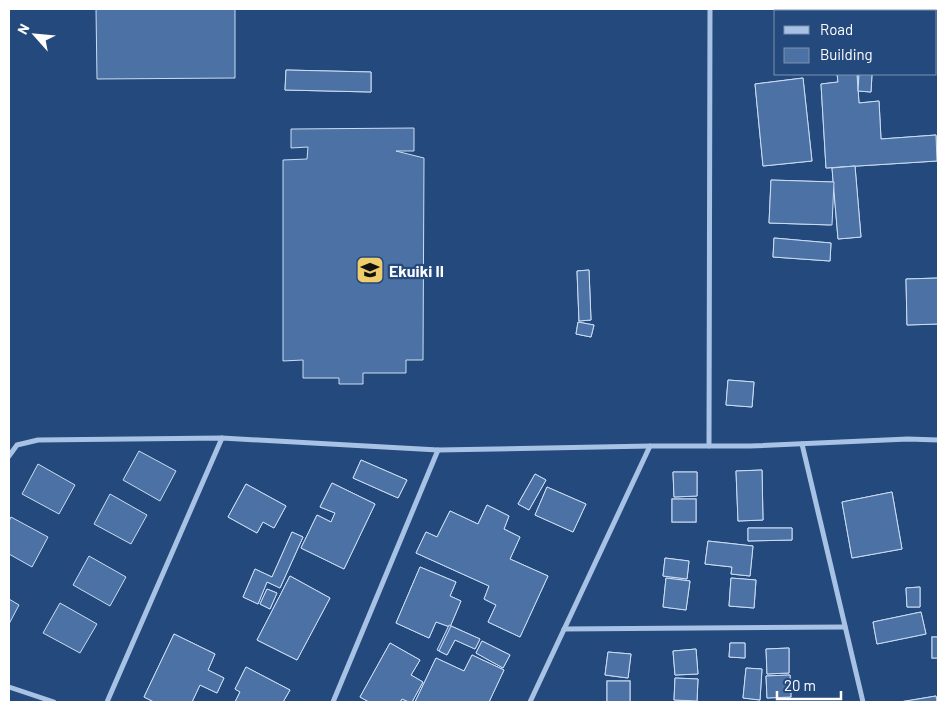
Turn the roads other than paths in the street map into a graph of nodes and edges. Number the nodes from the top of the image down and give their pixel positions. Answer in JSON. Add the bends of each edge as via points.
{"nodes":[{"id":1,"x":710,"y":9,"type":"edge"},
{"id":2,"x":222,"y":438,"type":"junction"},
{"id":3,"x":938,"y":440,"type":"edge"},
{"id":4,"x":802,"y":444,"type":"junction"},
{"id":5,"x":650,"y":446,"type":"junction"},
{"id":6,"x":710,"y":446,"type":"junction"},
{"id":7,"x":438,"y":450,"type":"junction"},
{"id":8,"x":9,"y":456,"type":"edge"},
{"id":9,"x":845,"y":627,"type":"junction"},
{"id":10,"x":564,"y":629,"type":"junction"},
{"id":11,"x":9,"y":687,"type":"edge"},
{"id":12,"x":54,"y":702,"type":"edge"},
{"id":13,"x":107,"y":702,"type":"edge"},
{"id":14,"x":333,"y":702,"type":"edge"},
{"id":15,"x":530,"y":702,"type":"edge"},
{"id":16,"x":863,"y":702,"type":"edge"}],
"edges":[{"from":1,"to":6,"type":"street"},
{"from":2,"to":7,"type":"street"},
{"from":2,"to":8,"type":"street","via":[[38,440],[17,445]]},
{"from":2,"to":13,"type":"street"},
{"from":3,"to":4,"type":"street"},
{"from":4,"to":6,"type":"street"},
{"from":4,"to":9,"type":"street"},
{"from":5,"to":6,"type":"street"},
{"from":5,"to":7,"type":"street"},
{"from":5,"to":10,"type":"street"},
{"from":7,"to":14,"type":"street"},
{"from":9,"to":10,"type":"street"},
{"from":9,"to":16,"type":"street"},
{"from":10,"to":15,"type":"street"},
{"from":11,"to":12,"type":"street"}]}
